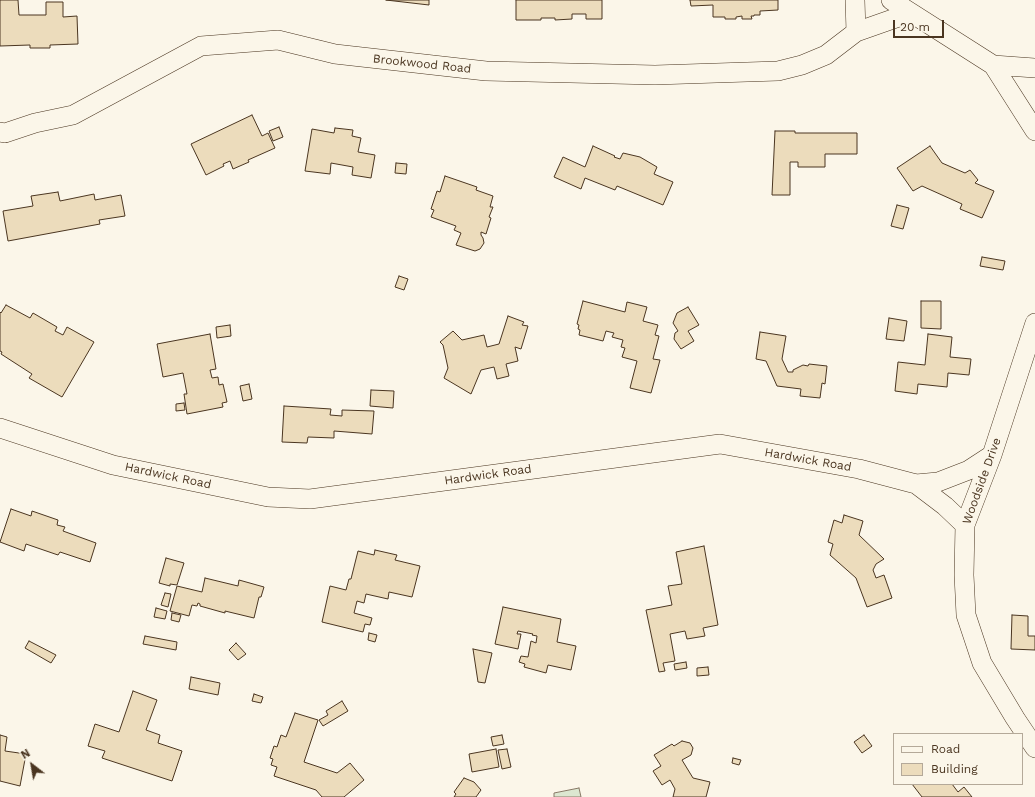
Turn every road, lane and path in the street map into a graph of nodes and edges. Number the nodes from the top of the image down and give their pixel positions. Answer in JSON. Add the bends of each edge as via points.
{"nodes":[{"id":1,"x":855,"y":0,"type":"edge"},
{"id":2,"x":891,"y":0,"type":"edge"},
{"id":3,"x":910,"y":13,"type":"junction"},
{"id":4,"x":856,"y":32,"type":"junction"},
{"id":5,"x":993,"y":66,"type":"junction"},
{"id":6,"x":1035,"y":68,"type":"edge"},
{"id":7,"x":0,"y":132,"type":"edge"},
{"id":8,"x":1035,"y":132,"type":"edge"},
{"id":9,"x":1035,"y":323,"type":"edge"},
{"id":10,"x":0,"y":428,"type":"edge"},
{"id":11,"x":992,"y":455,"type":"junction"},
{"id":12,"x":916,"y":484,"type":"junction"},
{"id":13,"x":965,"y":525,"type":"junction"},
{"id":14,"x":1015,"y":718,"type":"junction"},
{"id":15,"x":1035,"y":723,"type":"edge"},
{"id":16,"x":1035,"y":748,"type":"edge"}],
"edges":[{"from":1,"to":4,"type":"street"},
{"from":2,"to":3,"type":"street"},
{"from":3,"to":4,"type":"street","name":"Brookwood Road"},
{"from":3,"to":5,"type":"street"},
{"from":4,"to":7,"type":"street","name":"Brookwood Road","via":[[826,55],[778,71],[655,75],[486,71],[335,54],[278,40],[200,46],[73,115],[5,133]]},
{"from":5,"to":6,"type":"street"},
{"from":5,"to":8,"type":"street"},
{"from":9,"to":11,"type":"street","name":"Woodside Drive"},
{"from":10,"to":12,"type":"street","name":"Hardwick Road","via":[[113,465],[268,497],[310,499],[720,444],[859,469]]},
{"from":11,"to":12,"type":"street","via":[[969,470],[938,482]]},
{"from":11,"to":13,"type":"street","name":"Woodside Drive"},
{"from":12,"to":13,"type":"street","name":"Hardwick Road"},
{"from":13,"to":14,"type":"street","name":"Woodside Drive","via":[[966,615],[982,663]]},
{"from":14,"to":15,"type":"street"},
{"from":14,"to":16,"type":"street","name":"Woodside Drive"}]}
